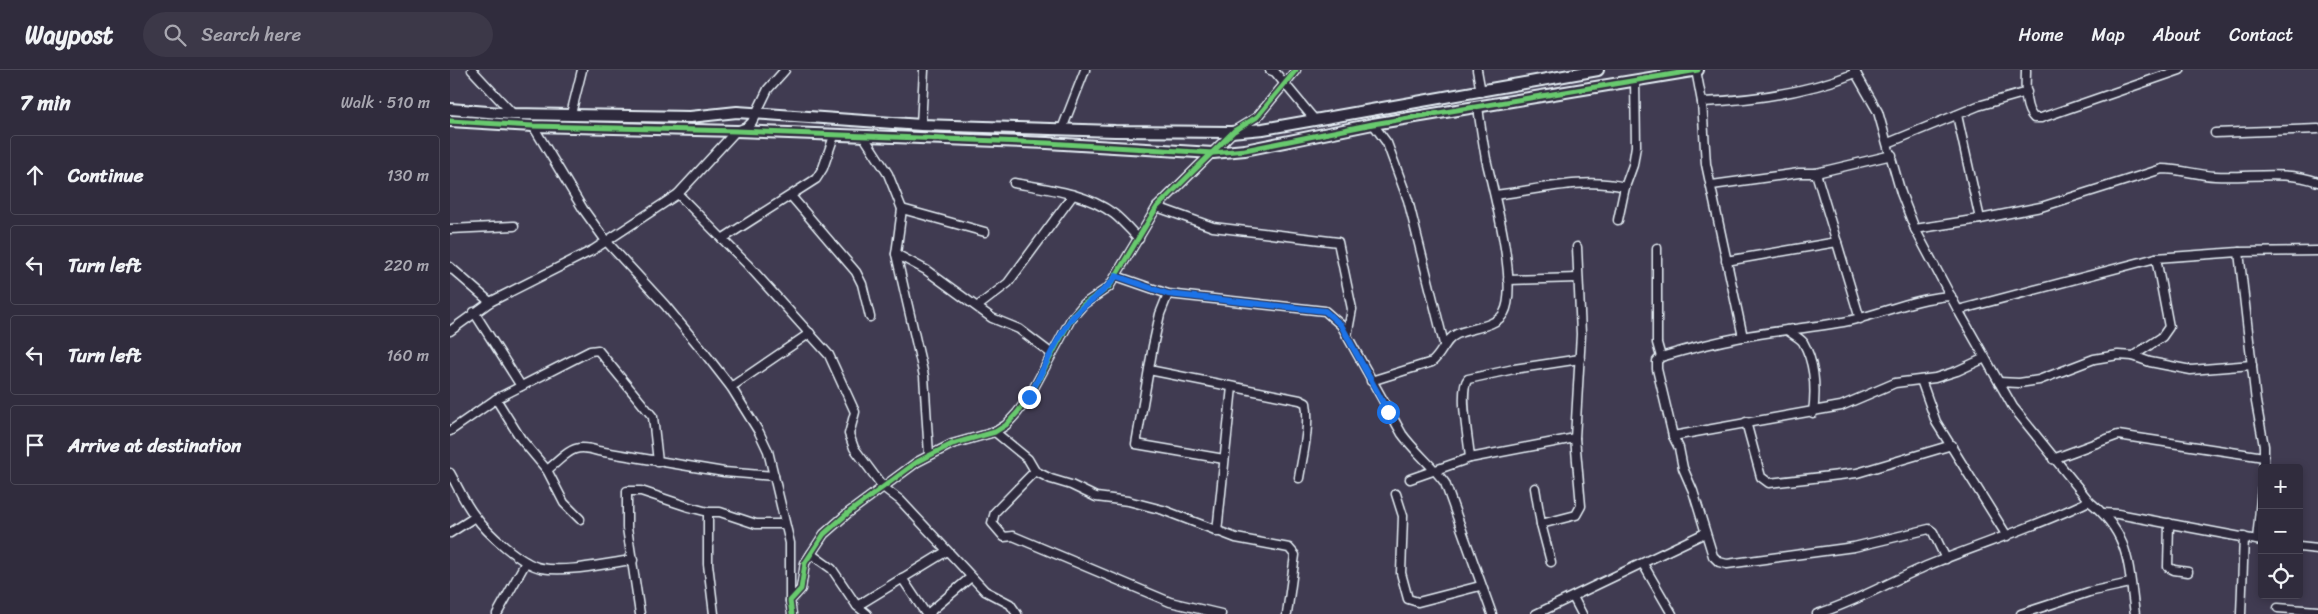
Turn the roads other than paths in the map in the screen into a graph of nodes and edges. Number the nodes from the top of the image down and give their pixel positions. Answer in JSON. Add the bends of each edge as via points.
{"nodes":[{"id":1,"x":472,"y":70,"type":"edge"},
{"id":2,"x":582,"y":70,"type":"edge"},
{"id":3,"x":785,"y":70,"type":"edge"},
{"id":4,"x":924,"y":70,"type":"edge"},
{"id":5,"x":1085,"y":70,"type":"edge"},
{"id":6,"x":1270,"y":70,"type":"edge"},
{"id":7,"x":1477,"y":70,"type":"edge"},
{"id":8,"x":1598,"y":70,"type":"edge"},
{"id":9,"x":1697,"y":70,"type":"edge"},
{"id":10,"x":2026,"y":70,"type":"edge"},
{"id":11,"x":1293,"y":71,"type":"edge"},
{"id":12,"x":2178,"y":71,"type":"edge"},
{"id":13,"x":1855,"y":72,"type":"edge"},
{"id":14,"x":1558,"y":74,"type":"edge"},
{"id":15,"x":1635,"y":80,"type":"junction"},
{"id":16,"x":1284,"y":84,"type":"junction"},
{"id":17,"x":1481,"y":92,"type":"junction"},
{"id":18,"x":2027,"y":92,"type":"junction"},
{"id":19,"x":1702,"y":102,"type":"junction"},
{"id":20,"x":1478,"y":106,"type":"junction"},
{"id":21,"x":450,"y":109,"type":"edge"},
{"id":22,"x":755,"y":113,"type":"junction"},
{"id":23,"x":513,"y":114,"type":"junction"},
{"id":24,"x":571,"y":114,"type":"junction"},
{"id":25,"x":1957,"y":115,"type":"junction"},
{"id":26,"x":1314,"y":119,"type":"junction"},
{"id":27,"x":450,"y":121,"type":"edge"},
{"id":28,"x":1373,"y":124,"type":"junction"},
{"id":29,"x":921,"y":125,"type":"junction"},
{"id":30,"x":533,"y":126,"type":"junction"},
{"id":31,"x":1062,"y":129,"type":"junction"},
{"id":32,"x":2318,"y":129,"type":"edge"},
{"id":33,"x":736,"y":131,"type":"junction"},
{"id":34,"x":1234,"y":131,"type":"junction"},
{"id":35,"x":2215,"y":133,"type":"dead end"},
{"id":36,"x":834,"y":136,"type":"junction"},
{"id":37,"x":864,"y":137,"type":"junction"},
{"id":38,"x":1888,"y":143,"type":"junction"},
{"id":39,"x":1212,"y":153,"type":"junction"},
{"id":40,"x":1892,"y":155,"type":"junction"},
{"id":41,"x":1816,"y":173,"type":"junction"},
{"id":42,"x":2318,"y":182,"type":"edge"},
{"id":43,"x":1014,"y":183,"type":"dead end"},
{"id":44,"x":1712,"y":184,"type":"junction"},
{"id":45,"x":1626,"y":187,"type":"junction"},
{"id":46,"x":678,"y":194,"type":"junction"},
{"id":47,"x":1073,"y":195,"type":"junction"},
{"id":48,"x":1495,"y":195,"type":"junction"},
{"id":49,"x":792,"y":196,"type":"junction"},
{"id":50,"x":1157,"y":207,"type":"junction"},
{"id":51,"x":902,"y":209,"type":"junction"},
{"id":52,"x":1980,"y":219,"type":"junction"},
{"id":53,"x":1618,"y":220,"type":"dead end"},
{"id":54,"x":514,"y":226,"type":"dead end"},
{"id":55,"x":450,"y":229,"type":"edge"},
{"id":56,"x":1915,"y":229,"type":"junction"},
{"id":57,"x":985,"y":232,"type":"dead end"},
{"id":58,"x":722,"y":239,"type":"junction"},
{"id":59,"x":1140,"y":239,"type":"junction"},
{"id":60,"x":606,"y":241,"type":"junction"},
{"id":61,"x":1837,"y":242,"type":"junction"},
{"id":62,"x":1576,"y":247,"type":"dead end"},
{"id":63,"x":1657,"y":248,"type":"dead end"},
{"id":64,"x":2318,"y":251,"type":"edge"},
{"id":65,"x":2239,"y":252,"type":"junction"},
{"id":66,"x":896,"y":254,"type":"junction"},
{"id":67,"x":2156,"y":258,"type":"junction"},
{"id":68,"x":1726,"y":261,"type":"junction"},
{"id":69,"x":450,"y":267,"type":"edge"},
{"id":70,"x":1116,"y":276,"type":"junction"},
{"id":71,"x":1578,"y":278,"type":"junction"},
{"id":72,"x":1508,"y":280,"type":"junction"},
{"id":73,"x":1168,"y":294,"type":"junction"},
{"id":74,"x":1950,"y":296,"type":"junction"},
{"id":75,"x":490,"y":302,"type":"junction"},
{"id":76,"x":978,"y":306,"type":"junction"},
{"id":77,"x":1958,"y":310,"type":"junction"},
{"id":78,"x":474,"y":312,"type":"junction"},
{"id":79,"x":870,"y":317,"type":"dead end"},
{"id":80,"x":1860,"y":319,"type":"junction"},
{"id":81,"x":1808,"y":327,"type":"junction"},
{"id":82,"x":1787,"y":330,"type":"junction"},
{"id":83,"x":450,"y":331,"type":"edge"},
{"id":84,"x":810,"y":333,"type":"junction"},
{"id":85,"x":1347,"y":336,"type":"junction"},
{"id":86,"x":1743,"y":337,"type":"junction"},
{"id":87,"x":1802,"y":341,"type":"junction"},
{"id":88,"x":1444,"y":344,"type":"junction"},
{"id":89,"x":1052,"y":354,"type":"junction"},
{"id":90,"x":2133,"y":356,"type":"junction"},
{"id":91,"x":1661,"y":357,"type":"junction"},
{"id":92,"x":1985,"y":358,"type":"junction"},
{"id":93,"x":1580,"y":359,"type":"junction"},
{"id":94,"x":2252,"y":365,"type":"junction"},
{"id":95,"x":1149,"y":370,"type":"junction"},
{"id":96,"x":1921,"y":380,"type":"junction"},
{"id":97,"x":1371,"y":381,"type":"junction"},
{"id":98,"x":1999,"y":382,"type":"junction"},
{"id":99,"x":521,"y":386,"type":"junction"},
{"id":100,"x":731,"y":387,"type":"junction"},
{"id":101,"x":1232,"y":387,"type":"junction"},
{"id":102,"x":496,"y":399,"type":"junction"},
{"id":103,"x":1813,"y":413,"type":"junction"},
{"id":104,"x":1746,"y":422,"type":"junction"},
{"id":105,"x":450,"y":430,"type":"edge"},
{"id":106,"x":995,"y":432,"type":"junction"},
{"id":107,"x":1673,"y":436,"type":"junction"},
{"id":108,"x":1575,"y":438,"type":"junction"},
{"id":109,"x":1952,"y":445,"type":"junction"},
{"id":110,"x":929,"y":455,"type":"junction"},
{"id":111,"x":2264,"y":457,"type":"junction"},
{"id":112,"x":1470,"y":458,"type":"junction"},
{"id":113,"x":1224,"y":459,"type":"junction"},
{"id":114,"x":2053,"y":459,"type":"junction"},
{"id":115,"x":658,"y":462,"type":"junction"},
{"id":116,"x":2264,"y":464,"type":"edge"},
{"id":117,"x":547,"y":470,"type":"junction"},
{"id":118,"x":1436,"y":470,"type":"junction"},
{"id":119,"x":1036,"y":471,"type":"junction"},
{"id":120,"x":450,"y":473,"type":"edge"},
{"id":121,"x":774,"y":476,"type":"junction"},
{"id":122,"x":1299,"y":478,"type":"dead end"},
{"id":123,"x":1410,"y":479,"type":"dead end"},
{"id":124,"x":883,"y":487,"type":"junction"},
{"id":125,"x":1535,"y":488,"type":"dead end"},
{"id":126,"x":1396,"y":494,"type":"dead end"},
{"id":127,"x":2089,"y":502,"type":"junction"},
{"id":128,"x":708,"y":512,"type":"junction"},
{"id":129,"x":2104,"y":513,"type":"junction"},
{"id":130,"x":475,"y":517,"type":"junction"},
{"id":131,"x":580,"y":519,"type":"dead end"},
{"id":132,"x":2169,"y":523,"type":"junction"},
{"id":133,"x":784,"y":524,"type":"junction"},
{"id":134,"x":1541,"y":524,"type":"junction"},
{"id":135,"x":1217,"y":532,"type":"junction"},
{"id":136,"x":1705,"y":533,"type":"junction"},
{"id":137,"x":450,"y":534,"type":"edge"},
{"id":138,"x":2007,"y":536,"type":"junction"},
{"id":139,"x":2244,"y":537,"type":"junction"},
{"id":140,"x":2258,"y":541,"type":"edge"},
{"id":141,"x":2303,"y":547,"type":"edge"},
{"id":142,"x":2318,"y":549,"type":"edge"},
{"id":143,"x":947,"y":551,"type":"junction"},
{"id":144,"x":811,"y":554,"type":"junction"},
{"id":145,"x":1946,"y":559,"type":"junction"},
{"id":146,"x":633,"y":560,"type":"junction"},
{"id":147,"x":526,"y":562,"type":"junction"},
{"id":148,"x":1551,"y":562,"type":"dead end"},
{"id":149,"x":1643,"y":564,"type":"junction"},
{"id":150,"x":2188,"y":572,"type":"dead end"},
{"id":151,"x":971,"y":577,"type":"junction"},
{"id":152,"x":902,"y":578,"type":"junction"},
{"id":153,"x":2130,"y":583,"type":"junction"},
{"id":154,"x":1480,"y":586,"type":"junction"},
{"id":155,"x":1573,"y":597,"type":"junction"},
{"id":156,"x":790,"y":601,"type":"junction"},
{"id":157,"x":857,"y":606,"type":"junction"},
{"id":158,"x":2278,"y":608,"type":"dead end"},
{"id":159,"x":1837,"y":611,"type":"edge"},
{"id":160,"x":2318,"y":611,"type":"edge"},
{"id":161,"x":927,"y":613,"type":"edge"},
{"id":162,"x":497,"y":614,"type":"edge"},
{"id":163,"x":640,"y":614,"type":"edge"},
{"id":164,"x":714,"y":614,"type":"edge"},
{"id":165,"x":792,"y":614,"type":"edge"},
{"id":166,"x":868,"y":614,"type":"edge"},
{"id":167,"x":1017,"y":614,"type":"edge"},
{"id":168,"x":1220,"y":614,"type":"edge"},
{"id":169,"x":1287,"y":614,"type":"edge"},
{"id":170,"x":1492,"y":614,"type":"edge"},
{"id":171,"x":1536,"y":614,"type":"edge"},
{"id":172,"x":1582,"y":614,"type":"edge"},
{"id":173,"x":1672,"y":614,"type":"edge"},
{"id":174,"x":1817,"y":614,"type":"edge"},
{"id":175,"x":2021,"y":614,"type":"edge"},
{"id":176,"x":2135,"y":614,"type":"edge"},
{"id":177,"x":2241,"y":614,"type":"edge"}],
"edges":[{"from":1,"to":23,"type":"street"},
{"from":2,"to":24,"type":"street"},
{"from":3,"to":22,"type":"street","via":[[768,89]]},
{"from":4,"to":29,"type":"street"},
{"from":5,"to":31,"type":"street"},
{"from":6,"to":16,"type":"street","via":[[1276,72]]},
{"from":7,"to":17,"type":"street"},
{"from":8,"to":14,"type":"street"},
{"from":9,"to":15,"type":"street"},
{"from":9,"to":19,"type":"street"},
{"from":10,"to":18,"type":"street"},
{"from":11,"to":16,"type":"street"},
{"from":12,"to":18,"type":"street","via":[[2040,118],[2030,114]]},
{"from":13,"to":19,"type":"street","via":[[1794,92]]},
{"from":13,"to":38,"type":"street","via":[[1874,104]]},
{"from":14,"to":17,"type":"street"},
{"from":15,"to":20,"type":"street"},
{"from":15,"to":45,"type":"street","via":[[1636,146]]},
{"from":16,"to":26,"type":"street"},
{"from":16,"to":34,"type":"street","via":[[1257,117]]},
{"from":17,"to":26,"type":"street"},
{"from":18,"to":25,"type":"street"},
{"from":19,"to":44,"type":"street","via":[[1706,164]]},
{"from":20,"to":28,"type":"street"},
{"from":20,"to":48,"type":"street"},
{"from":21,"to":23,"type":"street"},
{"from":22,"to":24,"type":"street","via":[[690,117]]},
{"from":22,"to":29,"type":"street"},
{"from":22,"to":33,"type":"street","via":[[747,127]]},
{"from":23,"to":24,"type":"street"},
{"from":25,"to":38,"type":"street"},
{"from":25,"to":52,"type":"street"},
{"from":26,"to":34,"type":"street"},
{"from":27,"to":30,"type":"street"},
{"from":28,"to":39,"type":"street","via":[[1245,150]]},
{"from":28,"to":88,"type":"street","via":[[1387,143],[1408,200]]},
{"from":29,"to":31,"type":"street"},
{"from":30,"to":33,"type":"street"},
{"from":30,"to":60,"type":"street"},
{"from":31,"to":34,"type":"street"},
{"from":32,"to":35,"type":"street"},
{"from":33,"to":36,"type":"street"},
{"from":33,"to":46,"type":"street"},
{"from":34,"to":39,"type":"street"},
{"from":36,"to":37,"type":"street"},
{"from":36,"to":49,"type":"street","via":[[816,179]]},
{"from":37,"to":39,"type":"street"},
{"from":37,"to":51,"type":"street","via":[[888,174]]},
{"from":38,"to":40,"type":"street"},
{"from":39,"to":50,"type":"street"},
{"from":40,"to":41,"type":"street"},
{"from":40,"to":56,"type":"street","via":[[1901,193]]},
{"from":41,"to":44,"type":"street"},
{"from":41,"to":61,"type":"street"},
{"from":42,"to":52,"type":"street","via":[[2293,175],[2215,176],[2162,169],[2064,200]]},
{"from":43,"to":47,"type":"street"},
{"from":44,"to":68,"type":"street"},
{"from":45,"to":48,"type":"street","via":[[1605,182],[1586,183]]},
{"from":45,"to":53,"type":"street"},
{"from":46,"to":58,"type":"street"},
{"from":46,"to":60,"type":"street"},
{"from":47,"to":59,"type":"street","via":[[1115,215]]},
{"from":47,"to":76,"type":"street","via":[[1008,284]]},
{"from":48,"to":72,"type":"street"},
{"from":49,"to":58,"type":"street"},
{"from":49,"to":79,"type":"street","via":[[856,272]]},
{"from":50,"to":59,"type":"street"},
{"from":50,"to":85,"type":"street","via":[[1213,227],[1338,242],[1352,309]]},
{"from":51,"to":57,"type":"street"},
{"from":51,"to":66,"type":"street"},
{"from":52,"to":56,"type":"street"},
{"from":54,"to":55,"type":"street"},
{"from":56,"to":74,"type":"street"},
{"from":58,"to":84,"type":"street"},
{"from":59,"to":70,"type":"street"},
{"from":60,"to":75,"type":"street"},
{"from":60,"to":100,"type":"street","via":[[665,305]]},
{"from":61,"to":68,"type":"street"},
{"from":61,"to":80,"type":"street"},
{"from":62,"to":71,"type":"street"},
{"from":63,"to":91,"type":"street","via":[[1657,343]]},
{"from":64,"to":65,"type":"street"},
{"from":65,"to":67,"type":"street"},
{"from":65,"to":94,"type":"street"},
{"from":66,"to":76,"type":"street","via":[[926,270]]},
{"from":66,"to":110,"type":"street","via":[[924,376]]},
{"from":67,"to":77,"type":"street"},
{"from":67,"to":90,"type":"street","via":[[2169,327],[2162,337]]},
{"from":68,"to":86,"type":"street"},
{"from":69,"to":75,"type":"street"},
{"from":70,"to":73,"type":"street"},
{"from":70,"to":89,"type":"street","via":[[1109,287],[1084,304],[1071,319]]},
{"from":71,"to":72,"type":"street"},
{"from":71,"to":93,"type":"street"},
{"from":72,"to":88,"type":"street","via":[[1504,314],[1497,320],[1456,334]]},
{"from":73,"to":85,"type":"street","via":[[1325,311],[1341,325]]},
{"from":73,"to":95,"type":"street","via":[[1160,314]]},
{"from":74,"to":77,"type":"street"},
{"from":74,"to":80,"type":"street","via":[[1913,301]]},
{"from":75,"to":78,"type":"street"},
{"from":76,"to":89,"type":"street","via":[[992,318],[1019,329]]},
{"from":77,"to":92,"type":"street"},
{"from":78,"to":83,"type":"street"},
{"from":78,"to":99,"type":"street"},
{"from":80,"to":81,"type":"street"},
{"from":81,"to":82,"type":"street"},
{"from":81,"to":87,"type":"street"},
{"from":82,"to":86,"type":"street"},
{"from":82,"to":87,"type":"street"},
{"from":84,"to":100,"type":"street"},
{"from":84,"to":124,"type":"street","via":[[833,362],[855,412],[849,434],[854,448]]},
{"from":85,"to":97,"type":"street"},
{"from":86,"to":91,"type":"street"},
{"from":87,"to":103,"type":"street","via":[[1815,383]]},
{"from":88,"to":97,"type":"street","via":[[1432,362]]},
{"from":89,"to":106,"type":"street","via":[[1029,397],[1006,425]]},
{"from":90,"to":94,"type":"street","via":[[2191,370]]},
{"from":90,"to":98,"type":"street","via":[[2094,359],[2039,380]]},
{"from":91,"to":107,"type":"street","via":[[1657,361],[1657,369]]},
{"from":92,"to":96,"type":"street","via":[[1956,371]]},
{"from":92,"to":98,"type":"street"},
{"from":93,"to":108,"type":"street"},
{"from":93,"to":112,"type":"street","via":[[1468,379],[1464,383],[1464,394]]},
{"from":94,"to":111,"type":"street"},
{"from":95,"to":101,"type":"street"},
{"from":95,"to":113,"type":"street","via":[[1136,444]]},
{"from":96,"to":103,"type":"street","via":[[1895,383],[1841,406]]},
{"from":96,"to":109,"type":"street","via":[[1936,422]]},
{"from":97,"to":118,"type":"street","via":[[1402,434]]},
{"from":98,"to":114,"type":"street","via":[[2013,408]]},
{"from":99,"to":102,"type":"street"},
{"from":99,"to":115,"type":"street","via":[[598,350],[653,417]]},
{"from":100,"to":121,"type":"street","via":[[768,451]]},
{"from":101,"to":113,"type":"street"},
{"from":101,"to":122,"type":"street","via":[[1306,403],[1308,412]]},
{"from":102,"to":105,"type":"street"},
{"from":102,"to":117,"type":"street","via":[[521,439]]},
{"from":103,"to":104,"type":"street"},
{"from":104,"to":107,"type":"street"},
{"from":104,"to":109,"type":"street","via":[[1761,477],[1769,483],[1857,474]]},
{"from":106,"to":110,"type":"street","via":[[952,444]]},
{"from":106,"to":119,"type":"street","via":[[1028,459]]},
{"from":107,"to":136,"type":"street"},
{"from":108,"to":112,"type":"street"},
{"from":108,"to":134,"type":"street","via":[[1580,511],[1576,515]]},
{"from":109,"to":138,"type":"street"},
{"from":110,"to":124,"type":"street"},
{"from":111,"to":114,"type":"street","via":[[2118,435]]},
{"from":111,"to":116,"type":"street"},
{"from":112,"to":118,"type":"street"},
{"from":113,"to":135,"type":"street"},
{"from":114,"to":127,"type":"street"},
{"from":115,"to":117,"type":"street","via":[[584,446],[576,447]]},
{"from":115,"to":121,"type":"street"},
{"from":117,"to":131,"type":"street","via":[[564,503]]},
{"from":118,"to":123,"type":"street"},
{"from":118,"to":154,"type":"street","via":[[1451,497]]},
{"from":119,"to":135,"type":"street","via":[[1096,497],[1163,510]]},
{"from":119,"to":168,"type":"street","via":[[995,512],[992,523],[1004,537],[1013,536],[1170,602]]},
{"from":120,"to":130,"type":"street"},
{"from":121,"to":133,"type":"street"},
{"from":124,"to":143,"type":"street","via":[[900,500]]},
{"from":124,"to":144,"type":"street","via":[[824,534]]},
{"from":125,"to":134,"type":"street"},
{"from":126,"to":154,"type":"street","via":[[1403,516],[1401,573],[1408,599],[1418,602]]},
{"from":127,"to":129,"type":"street"},
{"from":127,"to":138,"type":"street"},
{"from":128,"to":133,"type":"street","via":[[720,512],[756,524]]},
{"from":128,"to":146,"type":"street","via":[[641,491],[627,491],[627,528]]},
{"from":128,"to":164,"type":"street","via":[[708,564]]},
{"from":129,"to":132,"type":"street"},
{"from":129,"to":153,"type":"street","via":[[2122,540]]},
{"from":130,"to":137,"type":"street"},
{"from":130,"to":147,"type":"street"},
{"from":132,"to":139,"type":"street"},
{"from":132,"to":150,"type":"street","via":[[2168,566]]},
{"from":133,"to":156,"type":"street","via":[[790,543]]},
{"from":134,"to":148,"type":"street"},
{"from":135,"to":169,"type":"street","via":[[1294,551]]},
{"from":136,"to":145,"type":"street","via":[[1713,556],[1728,564],[1854,546],[1929,529]]},
{"from":136,"to":149,"type":"street"},
{"from":138,"to":145,"type":"street"},
{"from":139,"to":140,"type":"street"},
{"from":139,"to":177,"type":"street"},
{"from":141,"to":142,"type":"street"},
{"from":143,"to":151,"type":"street"},
{"from":143,"to":152,"type":"street"},
{"from":144,"to":156,"type":"street","via":[[805,563],[801,589]]},
{"from":144,"to":157,"type":"street","via":[[832,569]]},
{"from":145,"to":159,"type":"street"},
{"from":146,"to":147,"type":"street","via":[[543,568]]},
{"from":146,"to":163,"type":"street"},
{"from":147,"to":162,"type":"street"},
{"from":149,"to":155,"type":"street"},
{"from":149,"to":173,"type":"street"},
{"from":151,"to":161,"type":"street"},
{"from":151,"to":167,"type":"street","via":[[985,591],[1010,604]]},
{"from":152,"to":157,"type":"street"},
{"from":152,"to":161,"type":"street"},
{"from":153,"to":175,"type":"street","via":[[2089,592]]},
{"from":153,"to":176,"type":"street"},
{"from":154,"to":170,"type":"street"},
{"from":155,"to":171,"type":"street"},
{"from":155,"to":172,"type":"street"},
{"from":156,"to":165,"type":"street"},
{"from":157,"to":166,"type":"street"},
{"from":158,"to":160,"type":"street"},
{"from":159,"to":174,"type":"street"}]}
